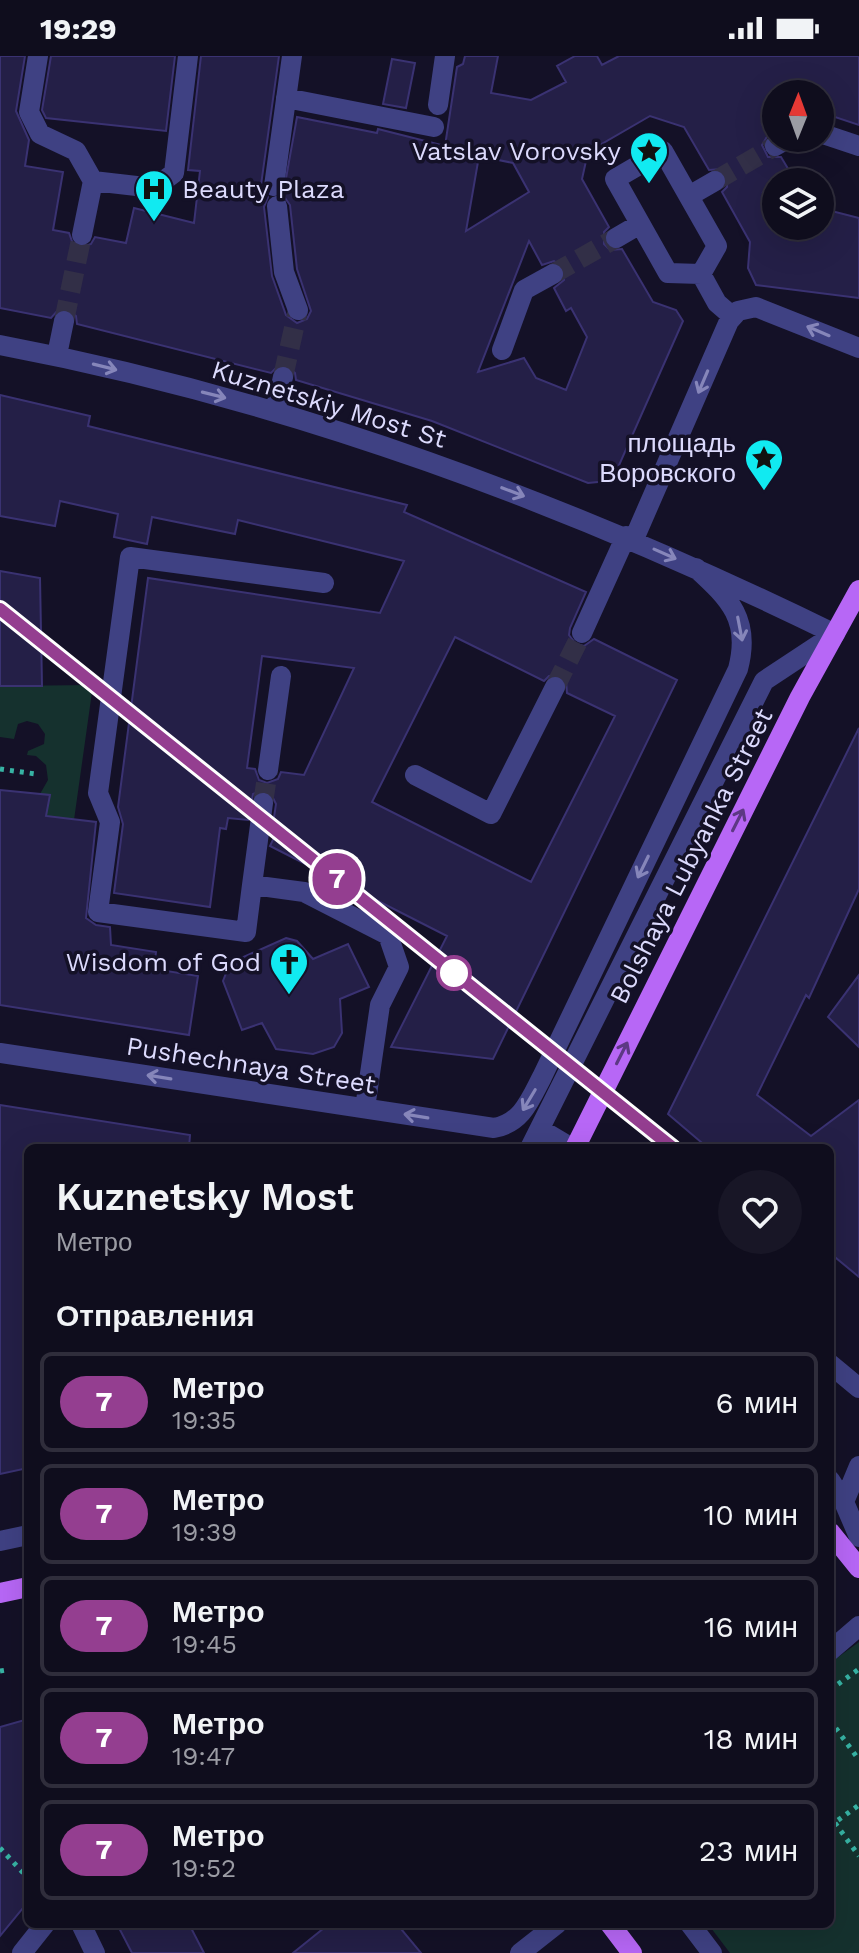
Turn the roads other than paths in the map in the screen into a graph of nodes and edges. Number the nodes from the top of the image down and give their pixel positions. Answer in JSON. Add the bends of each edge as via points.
{"nodes":[{"id":1,"x":38,"y":56,"type":"edge"},
{"id":2,"x":188,"y":56,"type":"edge"},
{"id":3,"x":292,"y":56,"type":"edge"},
{"id":4,"x":445,"y":56,"type":"edge"},
{"id":5,"x":286,"y":98,"type":"junction"},
{"id":6,"x":438,"y":105,"type":"dead end"},
{"id":7,"x":434,"y":127,"type":"dead end"},
{"id":8,"x":834,"y":138,"type":"edge"},
{"id":9,"x":859,"y":146,"type":"edge"},
{"id":10,"x":93,"y":181,"type":"junction"},
{"id":11,"x":715,"y":181,"type":"tunnel mouth"},
{"id":12,"x":689,"y":196,"type":"junction"},
{"id":13,"x":640,"y":224,"type":"junction"},
{"id":14,"x":82,"y":235,"type":"tunnel mouth"},
{"id":15,"x":616,"y":238,"type":"tunnel mouth"},
{"id":16,"x":553,"y":274,"type":"tunnel mouth"},
{"id":17,"x":701,"y":274,"type":"junction"},
{"id":18,"x":298,"y":310,"type":"tunnel mouth"},
{"id":19,"x":732,"y":316,"type":"junction"},
{"id":20,"x":64,"y":321,"type":"tunnel mouth"},
{"id":21,"x":0,"y":345,"type":"edge"},
{"id":22,"x":859,"y":348,"type":"edge"},
{"id":23,"x":502,"y":350,"type":"dead end"},
{"id":24,"x":57,"y":355,"type":"junction"},
{"id":25,"x":283,"y":377,"type":"tunnel mouth"},
{"id":26,"x":275,"y":411,"type":"junction"},
{"id":27,"x":630,"y":538,"type":"junction"},
{"id":28,"x":696,"y":568,"type":"junction"},
{"id":29,"x":324,"y":583,"type":"dead end"},
{"id":30,"x":859,"y":590,"type":"edge"},
{"id":31,"x":582,"y":633,"type":"tunnel mouth"},
{"id":32,"x":835,"y":634,"type":"junction"},
{"id":33,"x":281,"y":676,"type":"dead end"},
{"id":34,"x":555,"y":687,"type":"tunnel mouth"},
{"id":35,"x":268,"y":770,"type":"tunnel mouth"},
{"id":36,"x":415,"y":775,"type":"dead end"},
{"id":37,"x":263,"y":803,"type":"tunnel mouth"},
{"id":38,"x":252,"y":885,"type":"junction"},
{"id":39,"x":0,"y":1053,"type":"edge"},
{"id":40,"x":365,"y":1108,"type":"junction"},
{"id":41,"x":540,"y":1129,"type":"junction"},
{"id":42,"x":532,"y":1144,"type":"edge"},
{"id":43,"x":567,"y":1144,"type":"edge"},
{"id":44,"x":576,"y":1144,"type":"edge"},
{"id":45,"x":834,"y":1367,"type":"edge"},
{"id":46,"x":859,"y":1388,"type":"edge"},
{"id":47,"x":859,"y":1466,"type":"edge"},
{"id":48,"x":834,"y":1486,"type":"edge"},
{"id":49,"x":844,"y":1502,"type":"junction"},
{"id":50,"x":24,"y":1536,"type":"edge"},
{"id":51,"x":834,"y":1537,"type":"edge"},
{"id":52,"x":859,"y":1537,"type":"edge"},
{"id":53,"x":0,"y":1541,"type":"edge"},
{"id":54,"x":859,"y":1568,"type":"edge"},
{"id":55,"x":24,"y":1588,"type":"edge"},
{"id":56,"x":0,"y":1593,"type":"edge"},
{"id":57,"x":859,"y":1626,"type":"edge"},
{"id":58,"x":834,"y":1648,"type":"edge"},
{"id":59,"x":42,"y":1928,"type":"edge"},
{"id":60,"x":83,"y":1928,"type":"edge"},
{"id":61,"x":552,"y":1928,"type":"edge"},
{"id":62,"x":613,"y":1928,"type":"edge"},
{"id":63,"x":693,"y":1928,"type":"edge"},
{"id":64,"x":93,"y":1948,"type":"edge"},
{"id":65,"x":22,"y":1953,"type":"edge"},
{"id":66,"x":520,"y":1953,"type":"edge"},
{"id":67,"x":632,"y":1953,"type":"edge"},
{"id":68,"x":712,"y":1953,"type":"edge"}],
"edges":[{"from":1,"to":10,"type":"street","via":[[29,112],[40,134],[76,151]]},
{"from":2,"to":10,"type":"street","via":[[174,173],[154,188]]},
{"from":3,"to":5,"type":"street"},
{"from":4,"to":6,"type":"street"},
{"from":5,"to":7,"type":"street"},
{"from":5,"to":18,"type":"street","via":[[276,196],[284,272]]},
{"from":8,"to":9,"type":"street"},
{"from":10,"to":14,"type":"street"},
{"from":11,"to":12,"type":"street"},
{"from":12,"to":13,"type":"street","via":[[663,151],[615,179]]},
{"from":12,"to":17,"type":"street","via":[[717,246]]},
{"from":13,"to":15,"type":"street"},
{"from":13,"to":17,"type":"street","via":[[668,273]]},
{"from":16,"to":23,"type":"street","via":[[524,290]]},
{"from":17,"to":19,"type":"street","via":[[717,303]]},
{"from":22,"to":19,"type":"street","one_way":true,"via":[[756,307]]},
{"from":19,"to":27,"type":"street","one_way":true},
{"from":20,"to":24,"type":"street"},
{"from":21,"to":24,"type":"street","name":"Kuznetskiy Most St"},
{"from":24,"to":26,"type":"street","name":"Kuznetskiy Most St","one_way":true},
{"from":25,"to":26,"type":"street"},
{"from":26,"to":27,"type":"street","name":"Kuznetskiy Most St","one_way":true,"via":[[408,452]]},
{"from":27,"to":28,"type":"street","name":"Kuznetskiy Most St","one_way":true},
{"from":27,"to":31,"type":"street"},
{"from":28,"to":32,"type":"street","name":"Kuznetskiy Most St"},
{"from":28,"to":40,"type":"street","name":"Pushechnaya Street","one_way":true,"via":[[736,612],[743,650],[738,669],[518,1118],[494,1128]]},
{"from":29,"to":38,"type":"street","via":[[130,557],[98,793],[110,822],[98,912],[246,932]]},
{"from":30,"to":32,"type":"main road","name":"Bolshaya Lubyanka Street"},
{"from":32,"to":41,"type":"street","via":[[764,681]]},
{"from":44,"to":32,"type":"main road","name":"Bolshaya Lubyanka Street","one_way":true},
{"from":33,"to":35,"type":"street"},
{"from":34,"to":36,"type":"street","via":[[491,814]]},
{"from":37,"to":38,"type":"street"},
{"from":38,"to":40,"type":"street","via":[[304,892],[388,935],[399,967],[380,1005]]},
{"from":40,"to":39,"type":"street","name":"Pushechnaya Street","one_way":true},
{"from":41,"to":42,"type":"street"},
{"from":41,"to":43,"type":"street"},
{"from":45,"to":46,"type":"street"},
{"from":47,"to":49,"type":"street"},
{"from":48,"to":49,"type":"street"},
{"from":49,"to":52,"type":"street"},
{"from":50,"to":53,"type":"street"},
{"from":51,"to":54,"type":"main road"},
{"from":55,"to":56,"type":"main road"},
{"from":57,"to":58,"type":"street"},
{"from":59,"to":65,"type":"street"},
{"from":60,"to":64,"type":"street"},
{"from":61,"to":66,"type":"street"},
{"from":62,"to":67,"type":"main road"},
{"from":63,"to":68,"type":"street"}]}
